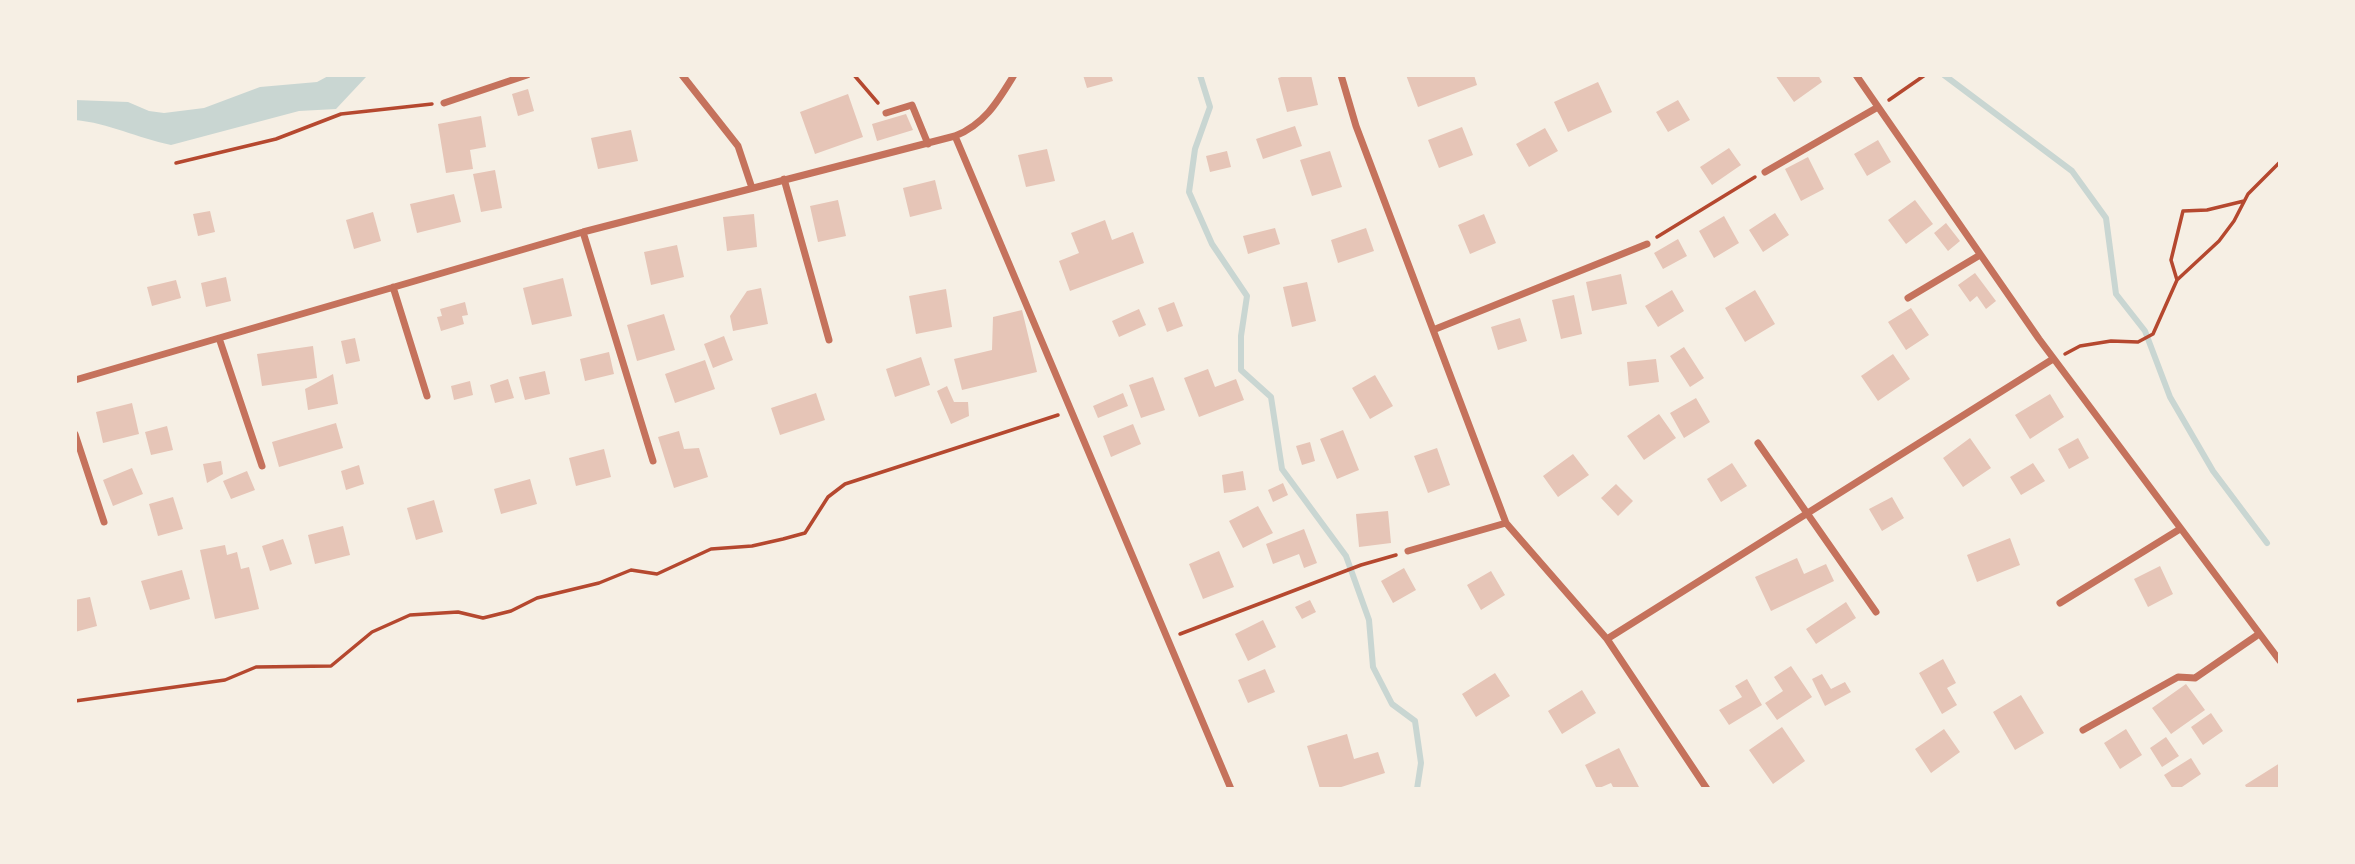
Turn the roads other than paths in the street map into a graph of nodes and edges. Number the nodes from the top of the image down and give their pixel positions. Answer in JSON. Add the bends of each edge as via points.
{"nodes":[{"id":1,"x":527,"y":75,"type":"edge"},
{"id":2,"x":682,"y":75,"type":"edge"},
{"id":3,"x":1014,"y":75,"type":"edge"},
{"id":4,"x":1341,"y":75,"type":"edge"},
{"id":5,"x":1856,"y":75,"type":"edge"},
{"id":6,"x":444,"y":103,"type":"road end"},
{"id":7,"x":1878,"y":107,"type":"junction"},
{"id":8,"x":886,"y":113,"type":"road end"},
{"id":9,"x":955,"y":136,"type":"junction"},
{"id":10,"x":928,"y":144,"type":"junction"},
{"id":11,"x":1765,"y":172,"type":"road end"},
{"id":12,"x":784,"y":179,"type":"junction"},
{"id":13,"x":752,"y":188,"type":"junction"},
{"id":14,"x":583,"y":232,"type":"junction"},
{"id":15,"x":1647,"y":244,"type":"road end"},
{"id":16,"x":1980,"y":255,"type":"junction"},
{"id":17,"x":393,"y":287,"type":"junction"},
{"id":18,"x":1908,"y":298,"type":"dead end"},
{"id":19,"x":1433,"y":330,"type":"junction"},
{"id":20,"x":219,"y":338,"type":"junction"},
{"id":21,"x":829,"y":340,"type":"dead end"},
{"id":22,"x":2053,"y":359,"type":"junction"},
{"id":23,"x":75,"y":380,"type":"edge"},
{"id":24,"x":427,"y":396,"type":"dead end"},
{"id":25,"x":75,"y":434,"type":"edge"},
{"id":26,"x":1758,"y":443,"type":"dead end"},
{"id":27,"x":653,"y":461,"type":"dead end"},
{"id":28,"x":262,"y":466,"type":"dead end"},
{"id":29,"x":1809,"y":513,"type":"junction"},
{"id":30,"x":104,"y":522,"type":"dead end"},
{"id":31,"x":1506,"y":523,"type":"junction"},
{"id":32,"x":2180,"y":529,"type":"junction"},
{"id":33,"x":1408,"y":551,"type":"road end"},
{"id":34,"x":2060,"y":603,"type":"dead end"},
{"id":35,"x":1876,"y":612,"type":"dead end"},
{"id":36,"x":2259,"y":634,"type":"junction"},
{"id":37,"x":1606,"y":639,"type":"junction"},
{"id":38,"x":2280,"y":661,"type":"edge"},
{"id":39,"x":2083,"y":730,"type":"dead end"},
{"id":40,"x":1231,"y":789,"type":"edge"},
{"id":41,"x":1707,"y":789,"type":"edge"}],
"edges":[{"from":1,"to":6,"type":"street"},
{"from":2,"to":13,"type":"street","via":[[738,146]]},
{"from":3,"to":9,"type":"street","via":[[975,128]]},
{"from":4,"to":19,"type":"street"},
{"from":5,"to":7,"type":"street"},
{"from":7,"to":11,"type":"street"},
{"from":7,"to":16,"type":"street"},
{"from":8,"to":10,"type":"street","via":[[912,105]]},
{"from":9,"to":10,"type":"street"},
{"from":9,"to":40,"type":"street"},
{"from":10,"to":12,"type":"street"},
{"from":12,"to":13,"type":"street"},
{"from":12,"to":21,"type":"street"},
{"from":13,"to":14,"type":"street"},
{"from":14,"to":17,"type":"street"},
{"from":14,"to":27,"type":"street"},
{"from":15,"to":19,"type":"street"},
{"from":16,"to":18,"type":"street"},
{"from":16,"to":22,"type":"street"},
{"from":17,"to":20,"type":"street"},
{"from":17,"to":24,"type":"street"},
{"from":19,"to":31,"type":"street"},
{"from":20,"to":23,"type":"street"},
{"from":20,"to":28,"type":"street"},
{"from":22,"to":29,"type":"street"},
{"from":22,"to":32,"type":"street"},
{"from":25,"to":30,"type":"street"},
{"from":26,"to":29,"type":"street"},
{"from":29,"to":35,"type":"street"},
{"from":29,"to":37,"type":"street"},
{"from":31,"to":33,"type":"street"},
{"from":31,"to":37,"type":"street"},
{"from":32,"to":34,"type":"street"},
{"from":32,"to":36,"type":"street"},
{"from":36,"to":38,"type":"street"},
{"from":36,"to":39,"type":"street","via":[[2195,678],[2178,677]]},
{"from":37,"to":41,"type":"street"}]}
